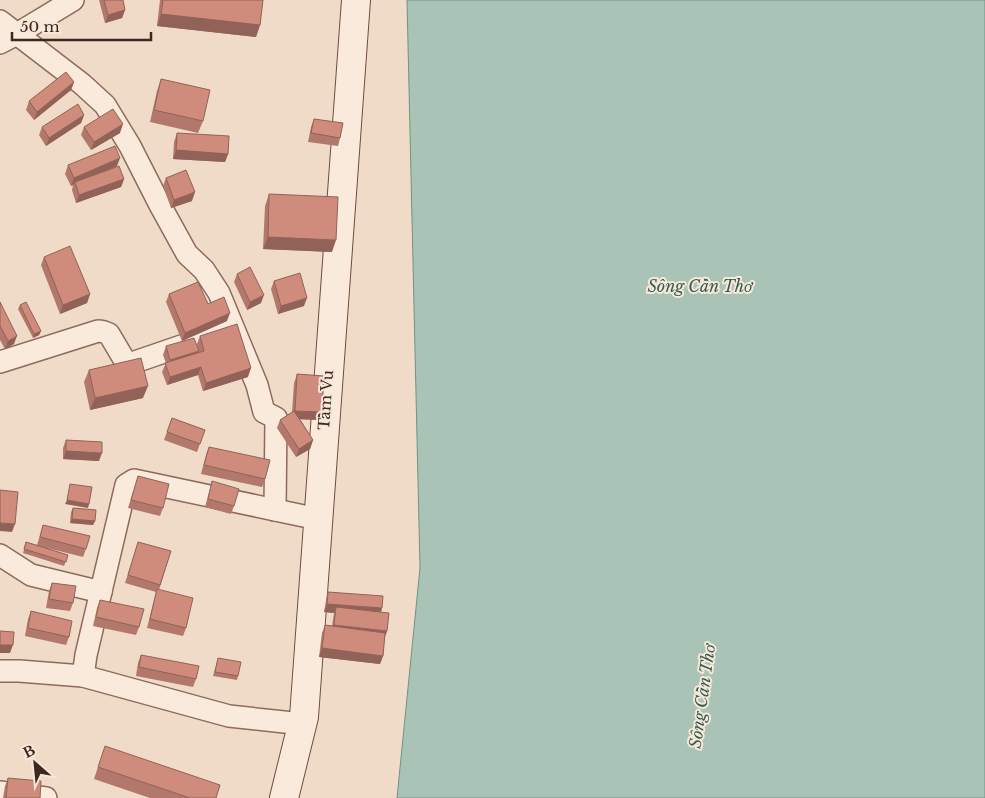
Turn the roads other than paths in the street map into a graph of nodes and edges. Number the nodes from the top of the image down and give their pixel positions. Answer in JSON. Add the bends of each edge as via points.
{"nodes":[{"id":1,"x":73,"y":0,"type":"edge"},
{"id":2,"x":356,"y":0,"type":"edge"},
{"id":3,"x":0,"y":21,"type":"edge"},
{"id":4,"x":8,"y":38,"type":"edge"},
{"id":5,"x":233,"y":328,"type":"junction"},
{"id":6,"x":0,"y":362,"type":"edge"},
{"id":7,"x":275,"y":510,"type":"junction"},
{"id":8,"x":318,"y":519,"type":"junction"},
{"id":9,"x":0,"y":555,"type":"edge"},
{"id":10,"x":101,"y":592,"type":"junction"},
{"id":11,"x":0,"y":671,"type":"edge"},
{"id":12,"x":83,"y":676,"type":"junction"},
{"id":13,"x":302,"y":724,"type":"junction"},
{"id":14,"x":0,"y":792,"type":"edge"},
{"id":15,"x":46,"y":798,"type":"edge"},
{"id":16,"x":284,"y":798,"type":"edge"}],
"edges":[{"from":1,"to":4,"type":"street"},
{"from":2,"to":8,"type":"street","name":"Tầm Vu"},
{"from":3,"to":4,"type":"street"},
{"from":4,"to":5,"type":"street","via":[[82,84],[105,105],[187,254],[204,270],[219,293]]},
{"from":5,"to":6,"type":"street","via":[[132,363],[125,361],[109,334],[102,331]]},
{"from":5,"to":7,"type":"street","via":[[264,412],[276,418]]},
{"from":7,"to":8,"type":"street"},
{"from":7,"to":10,"type":"street","via":[[134,480],[126,484]]},
{"from":8,"to":13,"type":"street","name":"Tầm Vu"},
{"from":9,"to":10,"type":"street","via":[[31,575]]},
{"from":10,"to":12,"type":"street"},
{"from":11,"to":12,"type":"street"},
{"from":12,"to":13,"type":"street","via":[[229,716]]},
{"from":13,"to":16,"type":"street","name":"Tầm Vu"},
{"from":14,"to":15,"type":"street"}]}
